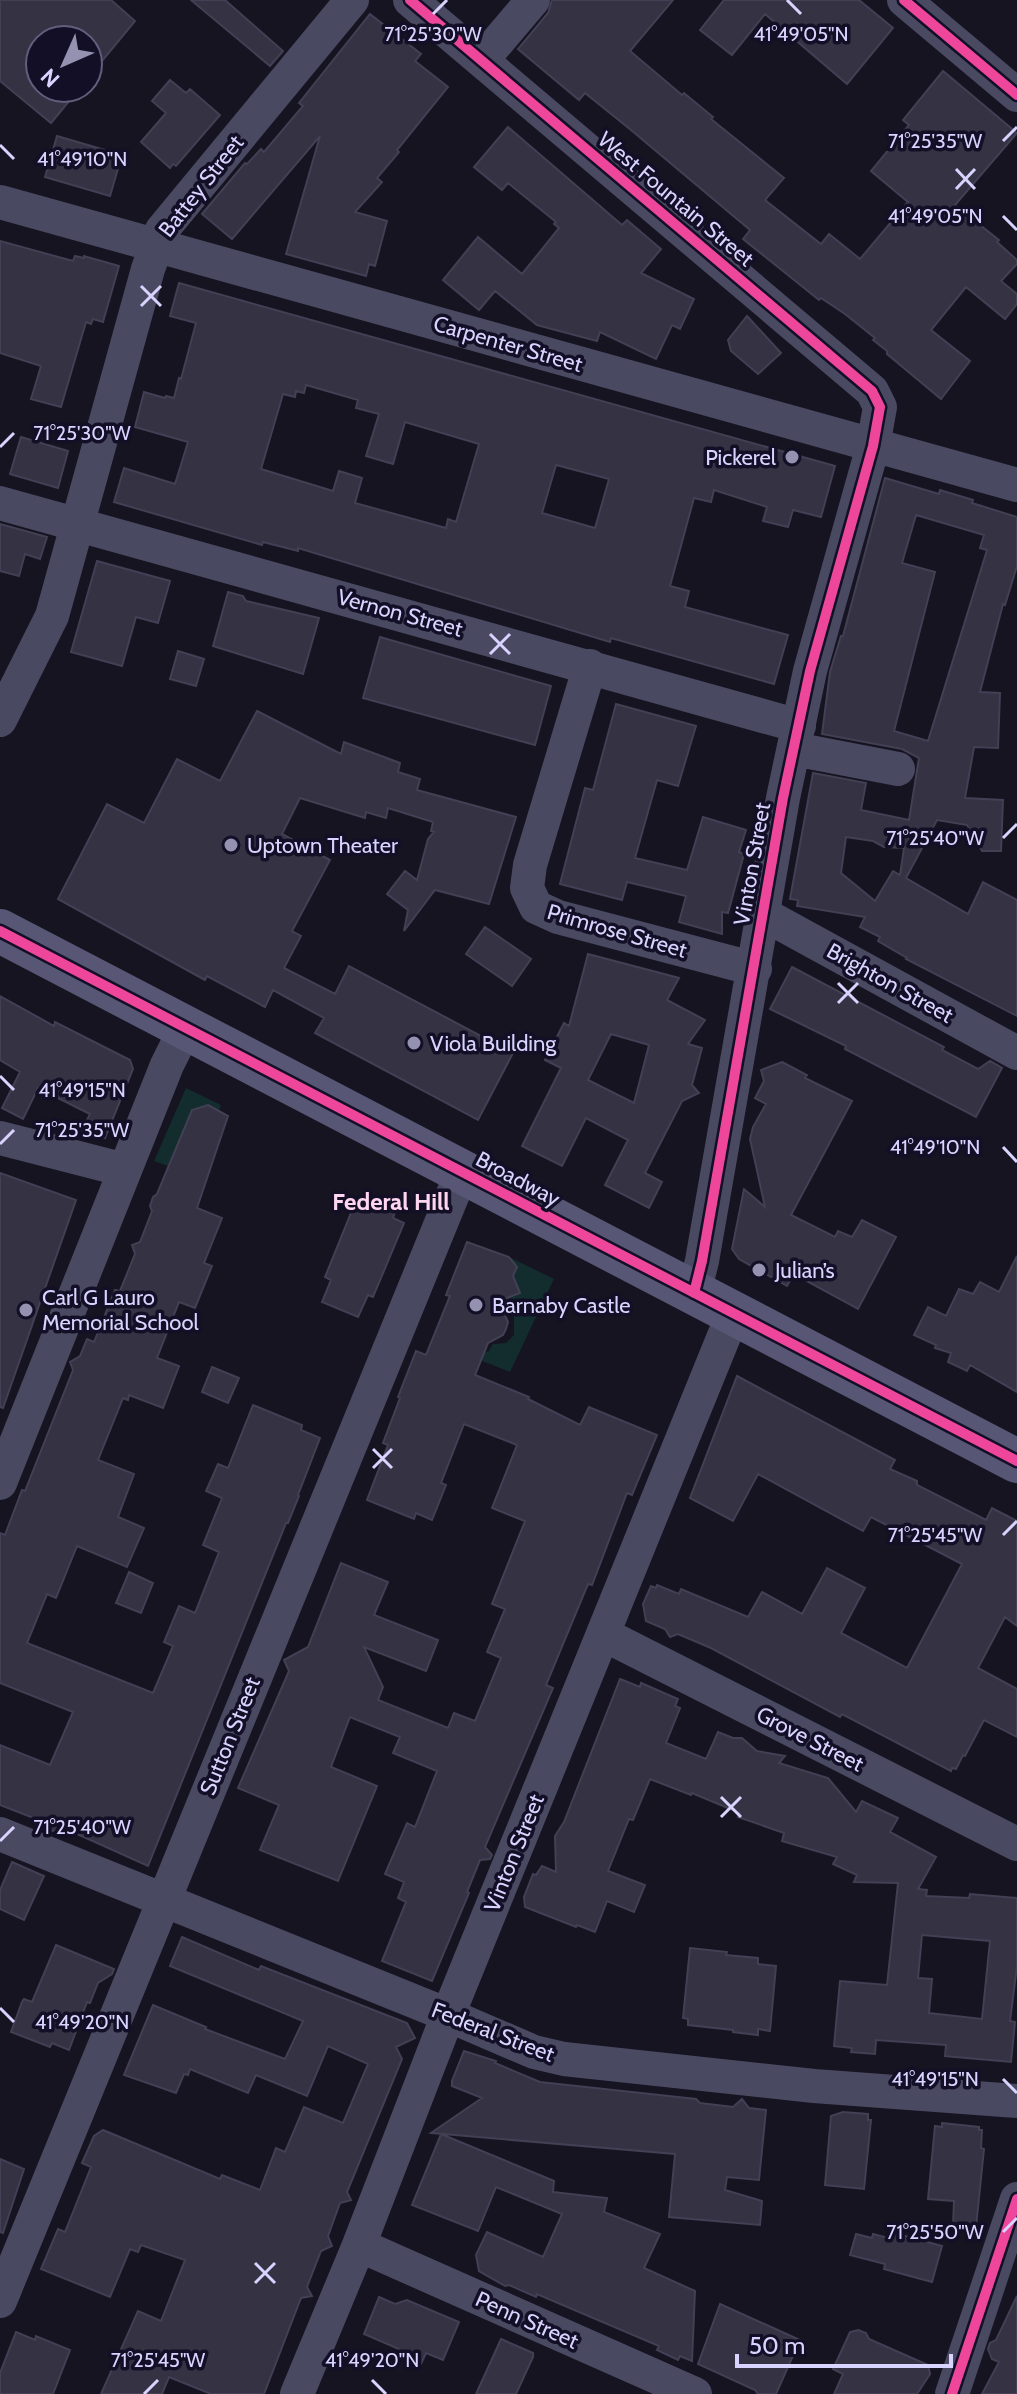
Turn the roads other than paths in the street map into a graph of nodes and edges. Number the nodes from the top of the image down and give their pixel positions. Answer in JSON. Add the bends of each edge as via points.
{"nodes":[{"id":1,"x":352,"y":0,"type":"edge"},
{"id":2,"x":410,"y":0,"type":"edge"},
{"id":3,"x":533,"y":0,"type":"edge"},
{"id":4,"x":904,"y":0,"type":"edge"},
{"id":5,"x":482,"y":60,"type":"junction"},
{"id":6,"x":1017,"y":95,"type":"edge"},
{"id":7,"x":0,"y":202,"type":"edge"},
{"id":8,"x":156,"y":246,"type":"junction"},
{"id":9,"x":873,"y":446,"type":"junction"},
{"id":10,"x":1017,"y":485,"type":"edge"},
{"id":11,"x":0,"y":503,"type":"edge"},
{"id":12,"x":79,"y":525,"type":"junction"},
{"id":13,"x":590,"y":666,"type":"junction"},
{"id":14,"x":0,"y":720,"type":"edge"},
{"id":15,"x":796,"y":738,"type":"junction"},
{"id":16,"x":898,"y":769,"type":"dead end"},
{"id":17,"x":763,"y":914,"type":"junction"},
{"id":18,"x":0,"y":931,"type":"edge"},
{"id":19,"x":755,"y":969,"type":"junction"},
{"id":20,"x":186,"y":1027,"type":"junction"},
{"id":21,"x":1017,"y":1053,"type":"edge"},
{"id":22,"x":0,"y":1138,"type":"edge"},
{"id":23,"x":125,"y":1170,"type":"junction"},
{"id":24,"x":462,"y":1172,"type":"junction"},
{"id":25,"x":694,"y":1293,"type":"junction"},
{"id":26,"x":733,"y":1314,"type":"junction"},
{"id":27,"x":1017,"y":1461,"type":"edge"},
{"id":28,"x":0,"y":1483,"type":"edge"},
{"id":29,"x":603,"y":1634,"type":"junction"},
{"id":30,"x":0,"y":1834,"type":"edge"},
{"id":31,"x":1017,"y":1844,"type":"edge"},
{"id":32,"x":164,"y":1900,"type":"junction"},
{"id":33,"x":448,"y":2015,"type":"junction"},
{"id":34,"x":1017,"y":2101,"type":"edge"},
{"id":35,"x":1017,"y":2199,"type":"edge"},
{"id":36,"x":359,"y":2245,"type":"junction"},
{"id":37,"x":0,"y":2301,"type":"edge"},
{"id":38,"x":297,"y":2394,"type":"edge"},
{"id":39,"x":695,"y":2394,"type":"edge"},
{"id":40,"x":952,"y":2394,"type":"edge"}],
"edges":[{"from":1,"to":8,"type":"street","name":"Battey Street","via":[[162,230]]},
{"from":2,"to":5,"type":"street","name":"West Fountain Street"},
{"from":3,"to":5,"type":"street"},
{"from":4,"to":6,"type":"street"},
{"from":5,"to":9,"type":"street","name":"West Fountain Street","via":[[872,391],[880,407]]},
{"from":7,"to":8,"type":"street","name":"Carpenter Street"},
{"from":8,"to":9,"type":"street","name":"Carpenter Street"},
{"from":8,"to":12,"type":"street","name":"Battey Street"},
{"from":9,"to":10,"type":"street","name":"Carpenter Street"},
{"from":9,"to":15,"type":"street","name":"Vinton Street"},
{"from":11,"to":12,"type":"street","name":"Vernon Street"},
{"from":12,"to":13,"type":"street","name":"Vernon Street"},
{"from":12,"to":14,"type":"street","name":"Battey Street","via":[[52,616]]},
{"from":13,"to":15,"type":"street","name":"Vernon Street"},
{"from":13,"to":19,"type":"street","name":"Primrose Street","via":[[530,865],[527,888],[536,907]]},
{"from":15,"to":16,"type":"street","name":"Vernon Street"},
{"from":15,"to":17,"type":"street","name":"Vinton Street"},
{"from":17,"to":19,"type":"street","name":"Vinton Street"},
{"from":17,"to":21,"type":"street","name":"Brighton Street"},
{"from":18,"to":20,"type":"main road","name":"Broadway"},
{"from":19,"to":25,"type":"street","name":"Vinton Street"},
{"from":20,"to":23,"type":"street"},
{"from":20,"to":24,"type":"main road","name":"Broadway"},
{"from":22,"to":23,"type":"street"},
{"from":23,"to":28,"type":"street"},
{"from":24,"to":25,"type":"main road","name":"Broadway"},
{"from":24,"to":32,"type":"street","name":"Sutton Street"},
{"from":25,"to":26,"type":"main road","name":"Broadway"},
{"from":26,"to":27,"type":"main road","name":"Broadway"},
{"from":26,"to":29,"type":"street","name":"Vinton Street"},
{"from":29,"to":31,"type":"street","name":"Grove Street"},
{"from":29,"to":33,"type":"street","name":"Vinton Street"},
{"from":30,"to":32,"type":"street","name":"Federal Street"},
{"from":32,"to":33,"type":"street","name":"Federal Street"},
{"from":32,"to":37,"type":"street","name":"Sutton Street"},
{"from":33,"to":34,"type":"street","name":"Federal Street","via":[[534,2052],[564,2059]]},
{"from":33,"to":36,"type":"street","name":"Vinton Street"},
{"from":35,"to":40,"type":"street"},
{"from":36,"to":38,"type":"street","name":"Vinton Street"},
{"from":36,"to":39,"type":"street","name":"Penn Street"}]}
